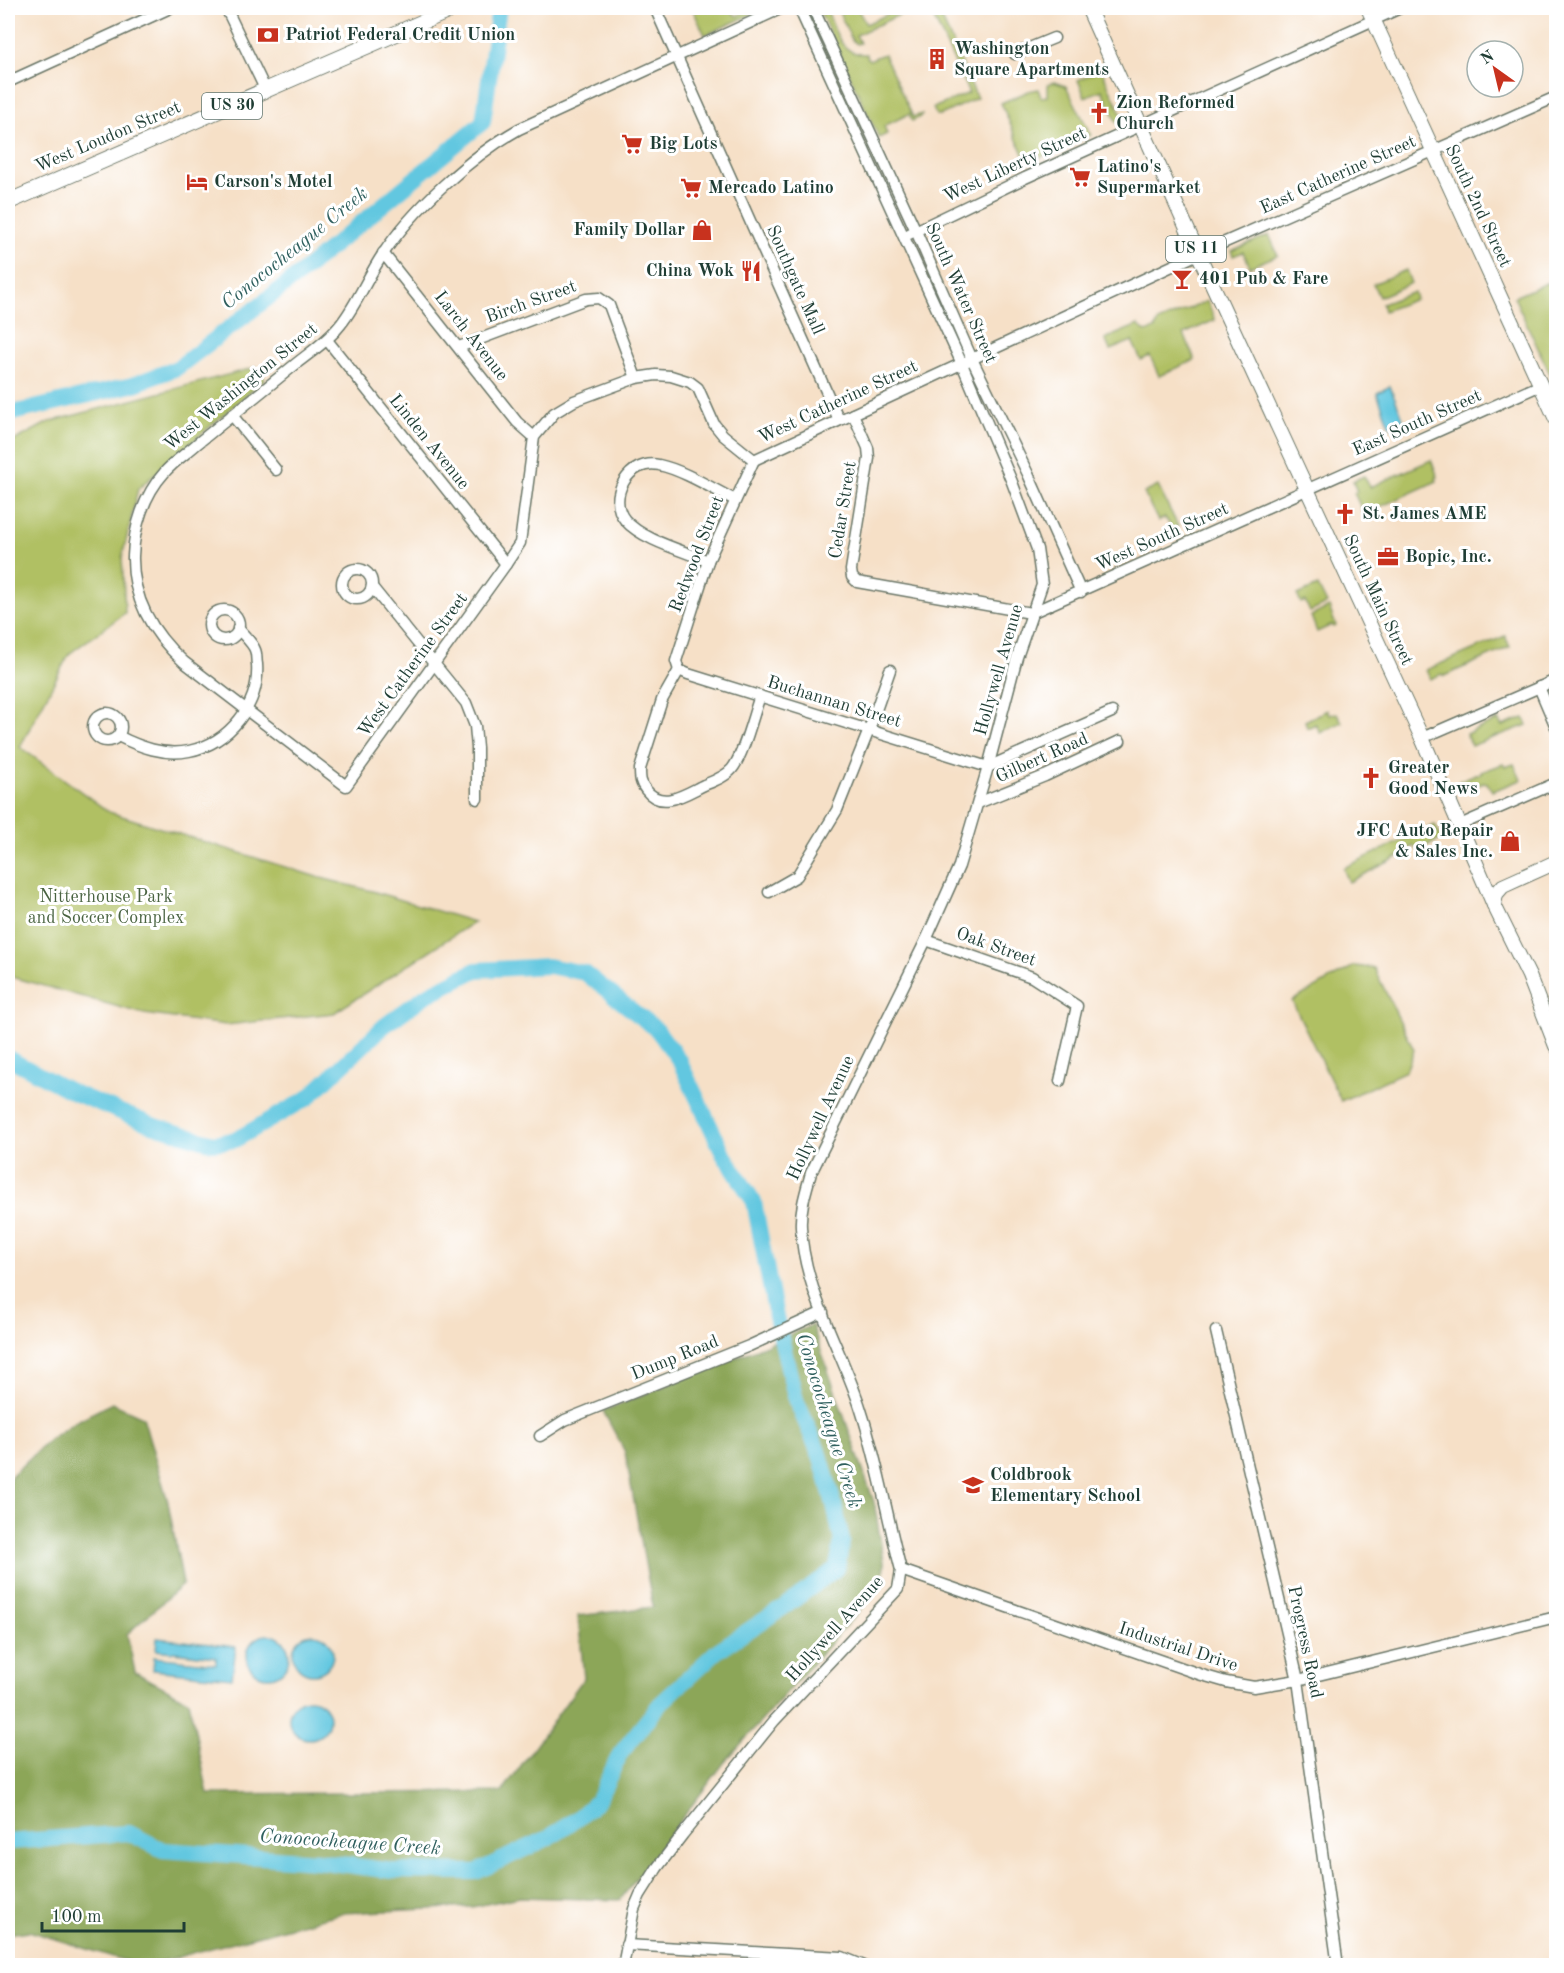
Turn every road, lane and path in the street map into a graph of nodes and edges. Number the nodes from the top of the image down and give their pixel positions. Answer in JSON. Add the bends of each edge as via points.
{"nodes":[{"id":1,"x":170,"y":8,"type":"edge"},
{"id":2,"x":226,"y":8,"type":"edge"},
{"id":3,"x":455,"y":8,"type":"edge"},
{"id":4,"x":655,"y":8,"type":"edge"},
{"id":5,"x":782,"y":8,"type":"edge"},
{"id":6,"x":799,"y":8,"type":"edge"},
{"id":7,"x":813,"y":8,"type":"edge"},
{"id":8,"x":1088,"y":8,"type":"edge"},
{"id":9,"x":1400,"y":8,"type":"edge"},
{"id":10,"x":1370,"y":13,"type":"edge"},
{"id":11,"x":1054,"y":38,"type":"dead end"},
{"id":12,"x":1015,"y":54,"type":"dead end"},
{"id":13,"x":676,"y":56,"type":"junction"},
{"id":14,"x":8,"y":82,"type":"edge"},
{"id":15,"x":266,"y":91,"type":"junction"},
{"id":16,"x":1557,"y":97,"type":"edge"},
{"id":17,"x":1141,"y":125,"type":"junction"},
{"id":18,"x":1433,"y":151,"type":"junction"},
{"id":19,"x":8,"y":202,"type":"edge"},
{"id":20,"x":916,"y":231,"type":"junction"},
{"id":21,"x":904,"y":236,"type":"junction"},
{"id":22,"x":383,"y":253,"type":"junction"},
{"id":23,"x":1198,"y":254,"type":"junction"},
{"id":24,"x":327,"y":340,"type":"junction"},
{"id":25,"x":459,"y":347,"type":"junction"},
{"id":26,"x":967,"y":362,"type":"junction"},
{"id":27,"x":636,"y":378,"type":"junction"},
{"id":28,"x":1541,"y":385,"type":"junction"},
{"id":29,"x":853,"y":414,"type":"junction"},
{"id":30,"x":232,"y":415,"type":"junction"},
{"id":31,"x":1557,"y":419,"type":"edge"},
{"id":32,"x":839,"y":420,"type":"junction"},
{"id":33,"x":534,"y":437,"type":"junction"},
{"id":34,"x":753,"y":460,"type":"junction"},
{"id":35,"x":276,"y":470,"type":"dead end"},
{"id":36,"x":1307,"y":490,"type":"junction"},
{"id":37,"x":735,"y":500,"type":"junction"},
{"id":38,"x":708,"y":561,"type":"junction"},
{"id":39,"x":506,"y":564,"type":"junction"},
{"id":40,"x":372,"y":587,"type":"dead end"},
{"id":41,"x":1081,"y":592,"type":"junction"},
{"id":42,"x":1031,"y":613,"type":"junction"},
{"id":43,"x":238,"y":628,"type":"dead end"},
{"id":44,"x":434,"y":664,"type":"junction"},
{"id":45,"x":678,"y":665,"type":"junction"},
{"id":46,"x":890,"y":670,"type":"dead end"},
{"id":47,"x":1557,"y":680,"type":"edge"},
{"id":48,"x":1539,"y":687,"type":"junction"},
{"id":49,"x":760,"y":696,"type":"junction"},
{"id":50,"x":248,"y":709,"type":"junction"},
{"id":51,"x":1112,"y":712,"type":"dead end"},
{"id":52,"x":1557,"y":727,"type":"edge"},
{"id":53,"x":869,"y":730,"type":"junction"},
{"id":54,"x":118,"y":736,"type":"dead end"},
{"id":55,"x":1422,"y":738,"type":"junction"},
{"id":56,"x":1120,"y":741,"type":"dead end"},
{"id":57,"x":988,"y":767,"type":"junction"},
{"id":58,"x":1557,"y":783,"type":"edge"},
{"id":59,"x":346,"y":786,"type":"joint"},
{"id":60,"x":477,"y":799,"type":"dead end"},
{"id":61,"x":978,"y":803,"type":"junction"},
{"id":62,"x":1460,"y":825,"type":"junction"},
{"id":63,"x":1557,"y":862,"type":"edge"},
{"id":64,"x":1484,"y":882,"type":"junction"},
{"id":65,"x":1503,"y":886,"type":"junction"},
{"id":66,"x":769,"y":892,"type":"dead end"},
{"id":67,"x":1494,"y":905,"type":"junction"},
{"id":68,"x":926,"y":940,"type":"junction"},
{"id":69,"x":1557,"y":1046,"type":"edge"},
{"id":70,"x":1060,"y":1081,"type":"dead end"},
{"id":71,"x":822,"y":1312,"type":"junction"},
{"id":72,"x":1216,"y":1330,"type":"dead end"},
{"id":73,"x":540,"y":1436,"type":"dead end"},
{"id":74,"x":901,"y":1570,"type":"junction"},
{"id":75,"x":1557,"y":1617,"type":"edge"},
{"id":76,"x":1298,"y":1680,"type":"junction"},
{"id":77,"x":626,"y":1945,"type":"junction"},
{"id":78,"x":623,"y":1965,"type":"edge"},
{"id":79,"x":864,"y":1965,"type":"edge"},
{"id":80,"x":1338,"y":1965,"type":"edge"}],
"edges":[{"from":1,"to":14,"type":"street"},
{"from":2,"to":15,"type":"street"},
{"from":3,"to":15,"type":"highway","name":"West Loudon Street","number":"US 30"},
{"from":4,"to":13,"type":"street"},
{"from":5,"to":13,"type":"street","name":"West Washington Street"},
{"from":6,"to":21,"type":"street","name":"South Water Street"},
{"from":7,"to":20,"type":"street","name":"South Water Street"},
{"from":8,"to":17,"type":"main road","name":"South Main Street","number":"US 11"},
{"from":9,"to":10,"type":"street","name":"West Liberty Street"},
{"from":10,"to":17,"type":"street","name":"West Liberty Street"},
{"from":10,"to":18,"type":"main road","name":"South 2nd Street"},
{"from":11,"to":12,"type":"street"},
{"from":13,"to":22,"type":"street","name":"West Washington Street","via":[[499,141],[453,177]]},
{"from":13,"to":32,"type":"street","name":"Southgate Mall"},
{"from":15,"to":19,"type":"highway","name":"West Loudon Street","number":"US 30"},
{"from":16,"to":18,"type":"street","name":"East Catherine Street"},
{"from":17,"to":20,"type":"street","name":"West Liberty Street"},
{"from":17,"to":23,"type":"main road","name":"South Main Street","number":"US 11"},
{"from":18,"to":23,"type":"street","name":"East Catherine Street"},
{"from":18,"to":28,"type":"main road","name":"South 2nd Street"},
{"from":20,"to":21,"type":"street","name":"West Liberty Street"},
{"from":20,"to":26,"type":"street","name":"South Water Street"},
{"from":21,"to":26,"type":"street","name":"South Water Street"},
{"from":22,"to":24,"type":"street","name":"West Washington Street","via":[[342,323]]},
{"from":22,"to":25,"type":"street","name":"Larch Avenue"},
{"from":23,"to":26,"type":"street","name":"West Catherine Street"},
{"from":23,"to":36,"type":"main road","name":"South Main Street","number":"US 11"},
{"from":24,"to":30,"type":"street","name":"West Washington Street"},
{"from":24,"to":39,"type":"street","name":"Linden Avenue"},
{"from":25,"to":27,"type":"street","name":"Birch Street","via":[[586,299],[599,298],[609,305]]},
{"from":25,"to":33,"type":"street","name":"Larch Avenue","via":[[517,422]]},
{"from":26,"to":29,"type":"street","name":"West Catherine Street"},
{"from":26,"to":41,"type":"street","name":"South Water Street","via":[[1028,474]]},
{"from":26,"to":42,"type":"street","name":"Hollywell Avenue","via":[[1037,549],[1042,585]]},
{"from":27,"to":33,"type":"street","name":"West Catherine Street","via":[[574,401],[554,413]]},
{"from":27,"to":34,"type":"street","name":"West Catherine Street","via":[[671,376],[690,382],[698,388],[714,424]]},
{"from":28,"to":31,"type":"main road","name":"South 2nd Street"},
{"from":28,"to":36,"type":"street","name":"East South Street"},
{"from":29,"to":32,"type":"street","name":"West Catherine Street"},
{"from":29,"to":42,"type":"street","name":"Cedar Street","via":[[869,458],[850,570],[852,578]]},
{"from":30,"to":35,"type":"street"},
{"from":30,"to":50,"type":"street","name":"West Washington Street","via":[[163,473],[145,502],[135,531],[133,567],[144,611],[168,647]]},
{"from":32,"to":34,"type":"street","name":"West Catherine Street"},
{"from":33,"to":39,"type":"street","name":"West Catherine Street","via":[[520,543]]},
{"from":34,"to":37,"type":"street","name":"Redwood Street"},
{"from":36,"to":41,"type":"street","name":"West South Street"},
{"from":36,"to":55,"type":"main road","name":"South Main Street","number":"US 11"},
{"from":37,"to":38,"type":"street","name":"Redwood Street"},
{"from":37,"to":38,"type":"street","via":[[657,464],[638,467],[625,478],[619,490],[618,508],[635,529]]},
{"from":38,"to":45,"type":"street","name":"Redwood Street"},
{"from":39,"to":44,"type":"street","name":"West Catherine Street"},
{"from":40,"to":44,"type":"street"},
{"from":41,"to":42,"type":"street","name":"West South Street"},
{"from":42,"to":57,"type":"street","name":"Hollywell Avenue"},
{"from":43,"to":50,"type":"street","via":[[255,650],[258,678]]},
{"from":44,"to":59,"type":"street","name":"West Catherine Street"},
{"from":44,"to":60,"type":"street","via":[[466,703],[475,726]]},
{"from":45,"to":49,"type":"street","name":"Buchannan Street","via":[[688,675]]},
{"from":45,"to":49,"type":"street","name":"Redwood Street","via":[[662,700],[640,769],[644,788],[656,799],[676,799],[732,769]]},
{"from":46,"to":53,"type":"street"},
{"from":47,"to":48,"type":"street"},
{"from":48,"to":52,"type":"street"},
{"from":48,"to":55,"type":"street"},
{"from":49,"to":53,"type":"street","name":"Buchannan Street"},
{"from":50,"to":54,"type":"street","via":[[228,733],[209,746],[188,751],[162,752]]},
{"from":50,"to":59,"type":"street","name":"West Washington Street"},
{"from":51,"to":57,"type":"street"},
{"from":53,"to":57,"type":"street","name":"Buchannan Street"},
{"from":53,"to":66,"type":"street","via":[[837,810],[820,841],[797,876]]},
{"from":55,"to":62,"type":"main road","name":"South Main Street","number":"US 11"},
{"from":56,"to":61,"type":"street","name":"Gilbert Road"},
{"from":57,"to":61,"type":"street","name":"Hollywell Avenue"},
{"from":58,"to":62,"type":"street"},
{"from":61,"to":68,"type":"street","name":"Hollywell Avenue","via":[[958,866]]},
{"from":62,"to":64,"type":"main road","name":"South Main Street","number":"US 11"},
{"from":63,"to":65,"type":"main road"},
{"from":64,"to":65,"type":"main road"},
{"from":64,"to":67,"type":"main road","name":"South Main Street","number":"US 11"},
{"from":65,"to":67,"type":"main road"},
{"from":67,"to":69,"type":"main road","name":"South Main Street","number":"US 11"},
{"from":68,"to":70,"type":"street","name":"Oak Street","via":[[1032,976],[1077,1006]]},
{"from":68,"to":71,"type":"street","name":"Hollywell Avenue","via":[[811,1173],[803,1199],[805,1257]]},
{"from":71,"to":73,"type":"street","name":"Dump Road","via":[[749,1346],[565,1420]]},
{"from":71,"to":74,"type":"street","name":"Hollywell Avenue","via":[[860,1406]]},
{"from":72,"to":76,"type":"street","name":"Progress Road"},
{"from":74,"to":76,"type":"street","name":"Industrial Drive","via":[[1226,1682],[1254,1687]]},
{"from":74,"to":77,"type":"street","name":"Hollywell Avenue","via":[[897,1589],[774,1721],[657,1868],[640,1894]]},
{"from":75,"to":76,"type":"street","name":"Industrial Drive"},
{"from":76,"to":80,"type":"street","name":"Progress Road"},
{"from":77,"to":78,"type":"street","name":"Hollywell Avenue"},
{"from":77,"to":79,"type":"street","via":[[842,1957]]}]}
